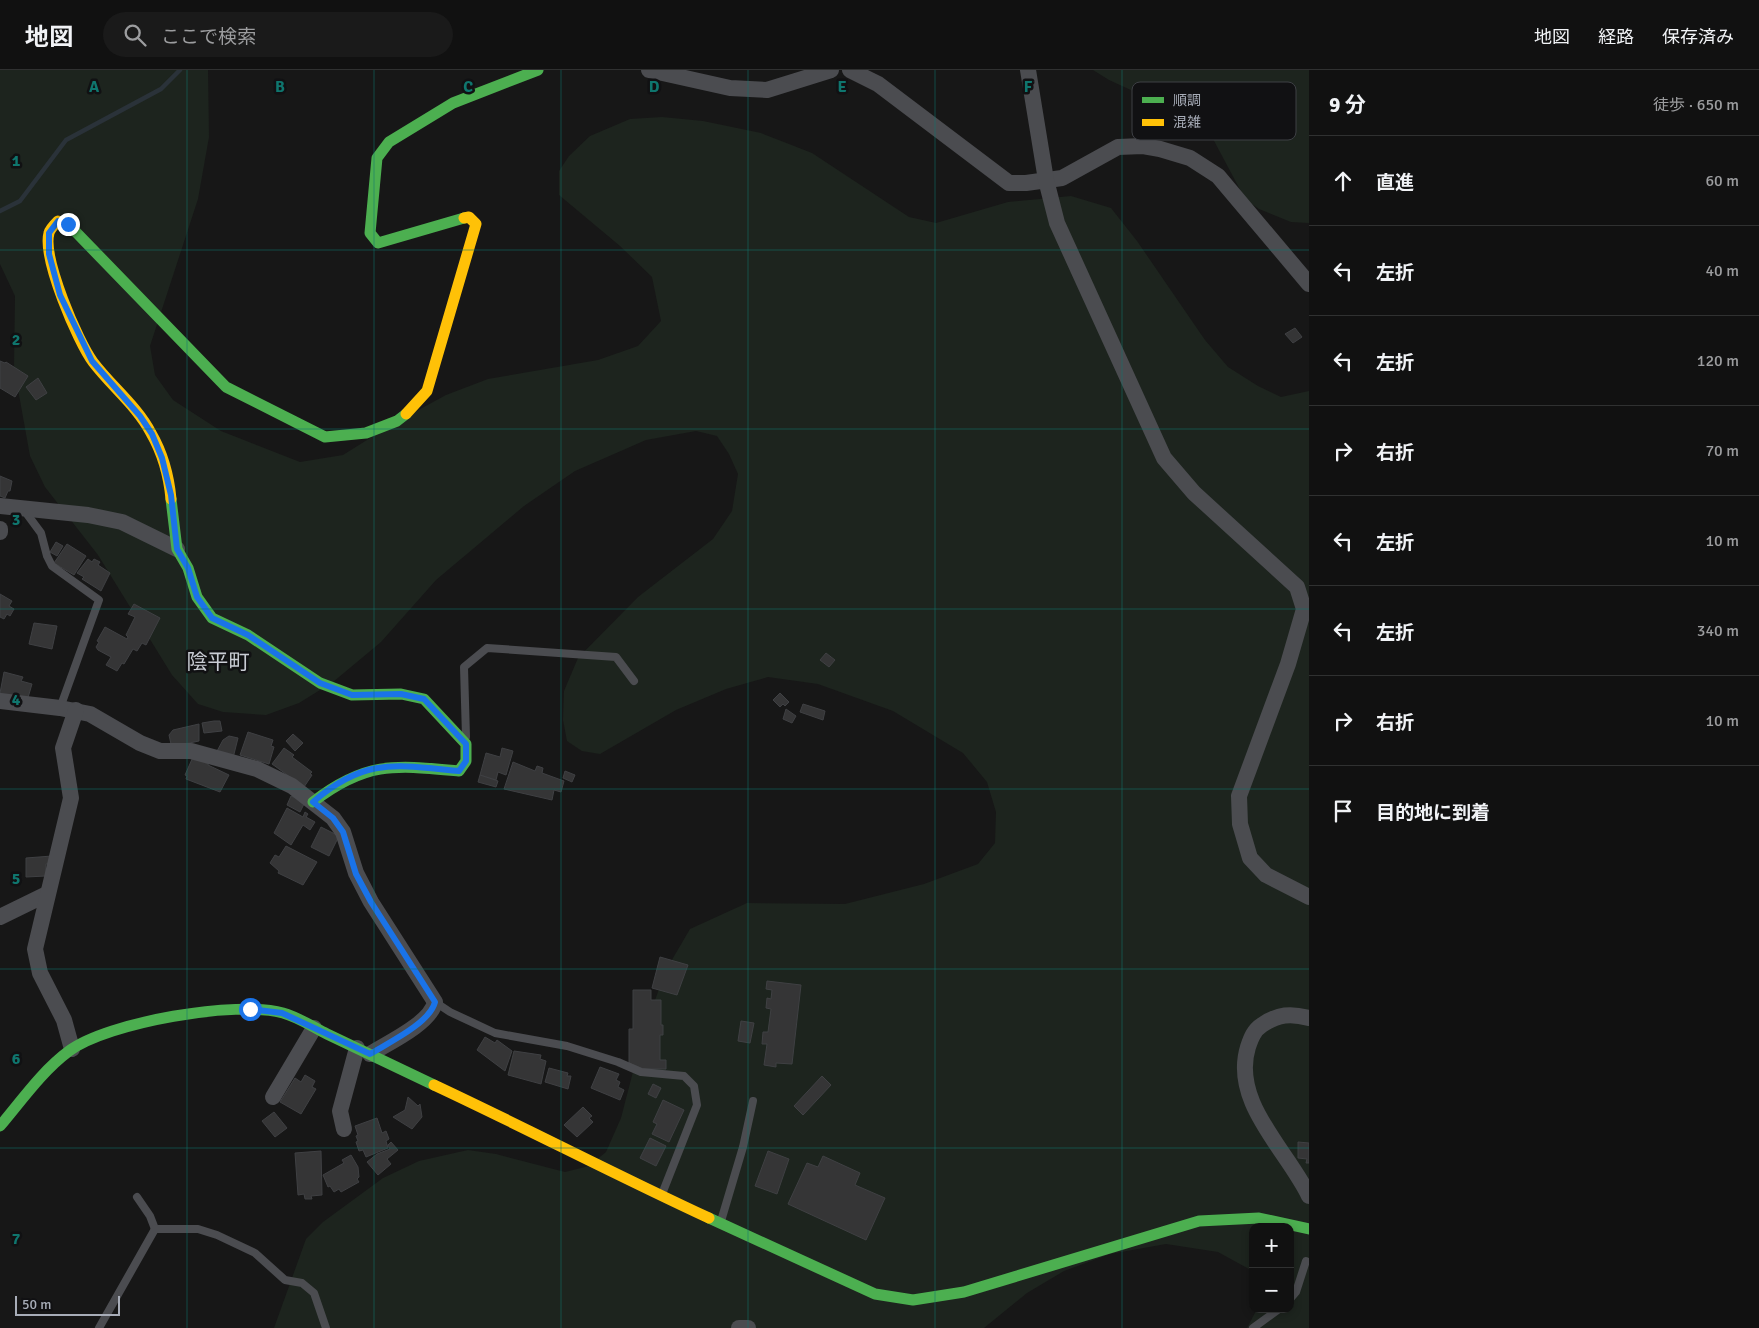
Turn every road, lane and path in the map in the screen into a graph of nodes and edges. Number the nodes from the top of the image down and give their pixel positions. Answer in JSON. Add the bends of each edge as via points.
{"nodes":[{"id":1,"x":538,"y":70,"type":"edge"},
{"id":2,"x":649,"y":70,"type":"edge"},
{"id":3,"x":831,"y":70,"type":"edge"},
{"id":4,"x":850,"y":70,"type":"edge"},
{"id":5,"x":1028,"y":70,"type":"edge"},
{"id":6,"x":1046,"y":180,"type":"junction"},
{"id":7,"x":1309,"y":284,"type":"edge"},
{"id":8,"x":0,"y":506,"type":"edge"},
{"id":9,"x":22,"y":508,"type":"junction"},
{"id":10,"x":177,"y":549,"type":"junction"},
{"id":11,"x":634,"y":681,"type":"dead end"},
{"id":12,"x":0,"y":701,"type":"edge"},
{"id":13,"x":68,"y":709,"type":"junction"},
{"id":14,"x":466,"y":744,"type":"junction"},
{"id":15,"x":313,"y":802,"type":"junction"},
{"id":16,"x":47,"y":894,"type":"junction"},
{"id":17,"x":1309,"y":897,"type":"edge"},
{"id":18,"x":0,"y":917,"type":"edge"},
{"id":19,"x":435,"y":1002,"type":"junction"},
{"id":20,"x":1309,"y":1018,"type":"edge"},
{"id":21,"x":314,"y":1028,"type":"junction"},
{"id":22,"x":72,"y":1049,"type":"junction"},
{"id":23,"x":364,"y":1051,"type":"junction"},
{"id":24,"x":273,"y":1097,"type":"dead end"},
{"id":25,"x":752,"y":1101,"type":"dead end"},
{"id":26,"x":0,"y":1126,"type":"edge"},
{"id":27,"x":344,"y":1129,"type":"dead end"},
{"id":28,"x":661,"y":1196,"type":"junction"},
{"id":29,"x":1309,"y":1196,"type":"edge"},
{"id":30,"x":137,"y":1197,"type":"dead end"},
{"id":31,"x":721,"y":1223,"type":"junction"},
{"id":32,"x":155,"y":1229,"type":"junction"},
{"id":33,"x":1309,"y":1230,"type":"edge"},
{"id":34,"x":1306,"y":1261,"type":"dead end"},
{"id":35,"x":1294,"y":1295,"type":"edge"},
{"id":36,"x":1274,"y":1313,"type":"edge"},
{"id":37,"x":99,"y":1328,"type":"edge"},
{"id":38,"x":326,"y":1328,"type":"edge"},
{"id":39,"x":738,"y":1328,"type":"edge"},
{"id":40,"x":748,"y":1328,"type":"edge"},
{"id":41,"x":1253,"y":1328,"type":"edge"}],
"edges":[{"from":1,"to":10,"type":"street","via":[[453,103],[389,142],[377,158],[370,233],[378,243],[469,217],[476,224],[427,391],[403,417],[366,433],[325,437],[226,387],[68,224],[58,221],[53,227],[49,233],[49,254],[60,295],[92,361],[140,416],[162,458],[171,495]]},
{"from":2,"to":3,"type":"street","via":[[730,88],[767,90]]},
{"from":4,"to":6,"type":"street","via":[[878,84],[1008,182]]},
{"from":5,"to":6,"type":"street"},
{"from":6,"to":7,"type":"street","via":[[1062,178],[1118,147],[1152,148],[1190,158],[1218,176]]},
{"from":6,"to":17,"type":"street","via":[[1057,223],[1164,458],[1194,493],[1297,587],[1304,609],[1288,664],[1239,796],[1240,824],[1250,858],[1266,874]]},
{"from":8,"to":9,"type":"street"},
{"from":9,"to":10,"type":"street","via":[[122,522]]},
{"from":9,"to":13,"type":"lane","via":[[41,533],[46,556],[52,566],[99,600],[71,672]]},
{"from":10,"to":14,"type":"street","via":[[188,568],[197,597],[212,618],[248,635],[320,683],[352,695],[401,694],[424,699]]},
{"from":11,"to":14,"type":"lane","via":[[616,657],[487,648],[464,667]]},
{"from":12,"to":13,"type":"street"},
{"from":13,"to":15,"type":"street","via":[[96,717],[160,751],[191,751],[257,769],[292,786]]},
{"from":13,"to":16,"type":"street","via":[[63,748],[71,798]]},
{"from":14,"to":15,"type":"street","via":[[466,761],[459,771],[392,765],[360,772],[331,786]]},
{"from":15,"to":19,"type":"street","via":[[333,818],[343,832],[356,874],[371,902]]},
{"from":16,"to":18,"type":"street"},
{"from":16,"to":22,"type":"street","via":[[35,950],[40,972],[64,1020]]},
{"from":19,"to":23,"type":"street","via":[[420,1023]]},
{"from":19,"to":28,"type":"lane","via":[[495,1033],[567,1046],[641,1072],[684,1076],[694,1086],[697,1105]]},
{"from":20,"to":29,"type":"street","via":[[1293,1014],[1273,1017],[1256,1029],[1244,1062],[1248,1091],[1260,1118]]},
{"from":21,"to":22,"type":"street","via":[[282,1013],[250,1009],[199,1014],[110,1030]]},
{"from":21,"to":23,"type":"street"},
{"from":21,"to":24,"type":"street"},
{"from":22,"to":26,"type":"street","via":[[48,1071]]},
{"from":23,"to":27,"type":"street","via":[[340,1111]]},
{"from":23,"to":28,"type":"street"},
{"from":25,"to":31,"type":"lane","via":[[743,1147]]},
{"from":28,"to":31,"type":"street"},
{"from":30,"to":32,"type":"lane"},
{"from":31,"to":33,"type":"street","via":[[875,1294],[913,1300],[964,1292],[1199,1221],[1258,1218]]},
{"from":32,"to":37,"type":"lane"},
{"from":32,"to":38,"type":"lane","via":[[198,1229],[255,1253],[286,1280],[302,1283],[314,1293]]},
{"from":34,"to":35,"type":"lane"},
{"from":36,"to":41,"type":"lane"},
{"from":39,"to":40,"type":"street"}]}
